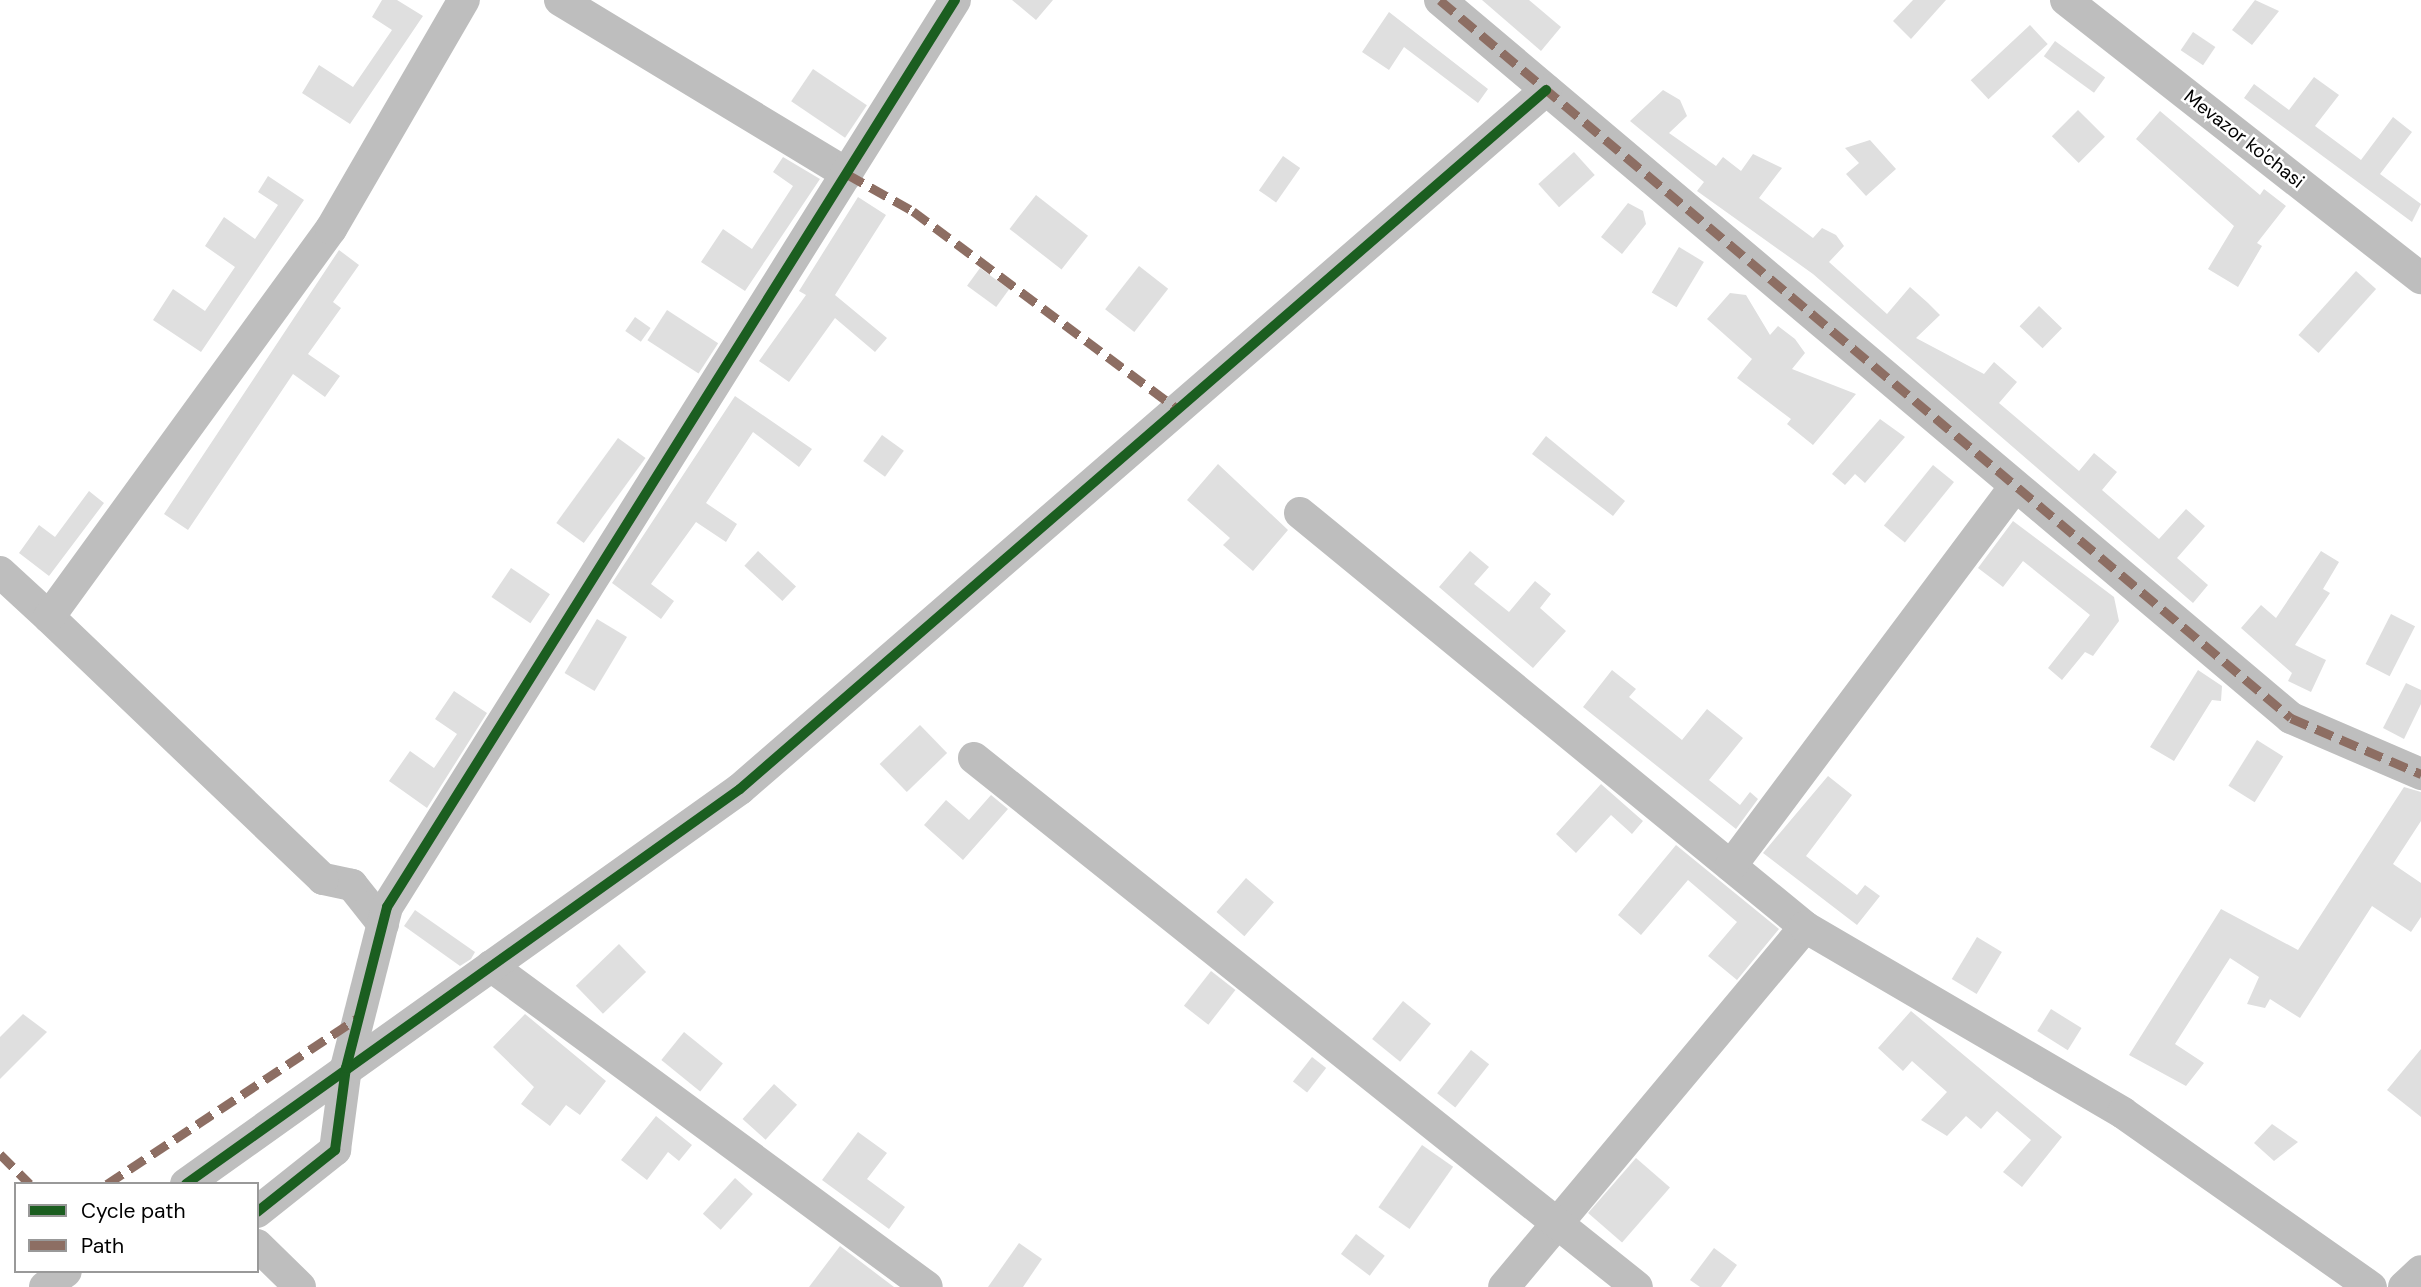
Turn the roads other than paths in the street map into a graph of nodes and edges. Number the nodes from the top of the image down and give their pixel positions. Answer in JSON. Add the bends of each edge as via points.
{"nodes":[{"id":1,"x":464,"y":0,"type":"edge"},
{"id":2,"x":559,"y":0,"type":"edge"},
{"id":3,"x":955,"y":0,"type":"edge"},
{"id":4,"x":1440,"y":0,"type":"edge"},
{"id":5,"x":2066,"y":0,"type":"edge"},
{"id":6,"x":1546,"y":90,"type":"junction"},
{"id":7,"x":847,"y":174,"type":"junction"},
{"id":8,"x":2421,"y":278,"type":"edge"},
{"id":9,"x":2014,"y":488,"type":"junction"},
{"id":10,"x":1300,"y":513,"type":"dead end"},
{"id":11,"x":0,"y":572,"type":"edge"},
{"id":12,"x":49,"y":617,"type":"junction"},
{"id":13,"x":974,"y":758,"type":"dead end"},
{"id":14,"x":2421,"y":774,"type":"edge"},
{"id":15,"x":1731,"y":866,"type":"junction"},
{"id":16,"x":383,"y":924,"type":"junction"},
{"id":17,"x":1805,"y":927,"type":"junction"},
{"id":18,"x":491,"y":966,"type":"junction"},
{"id":19,"x":346,"y":1068,"type":"junction"},
{"id":20,"x":189,"y":1182,"type":"edge"},
{"id":21,"x":259,"y":1210,"type":"edge"},
{"id":22,"x":1553,"y":1224,"type":"junction"},
{"id":23,"x":259,"y":1247,"type":"edge"},
{"id":24,"x":2421,"y":1271,"type":"edge"},
{"id":25,"x":63,"y":1273,"type":"edge"},
{"id":26,"x":45,"y":1287,"type":"edge"},
{"id":27,"x":300,"y":1287,"type":"edge"},
{"id":28,"x":927,"y":1287,"type":"edge"},
{"id":29,"x":1504,"y":1287,"type":"edge"},
{"id":30,"x":1637,"y":1287,"type":"edge"},
{"id":31,"x":2371,"y":1287,"type":"edge"},
{"id":32,"x":2404,"y":1287,"type":"edge"}],
"edges":[{"from":1,"to":12,"type":"street","via":[[331,229]]},
{"from":2,"to":7,"type":"street"},
{"from":3,"to":7,"type":"street"},
{"from":4,"to":6,"type":"street"},
{"from":5,"to":8,"type":"street","name":"Mevazor ko'chasi"},
{"from":6,"to":9,"type":"street"},
{"from":6,"to":18,"type":"street","via":[[740,789]]},
{"from":7,"to":16,"type":"street","via":[[394,895]]},
{"from":9,"to":14,"type":"street","via":[[2291,718]]},
{"from":9,"to":15,"type":"street"},
{"from":10,"to":15,"type":"street"},
{"from":11,"to":12,"type":"street"},
{"from":12,"to":16,"type":"street","via":[[323,879],[352,885]]},
{"from":13,"to":22,"type":"street"},
{"from":15,"to":17,"type":"street"},
{"from":16,"to":19,"type":"street"},
{"from":17,"to":22,"type":"street"},
{"from":17,"to":31,"type":"street","via":[[2123,1113]]},
{"from":18,"to":19,"type":"street"},
{"from":18,"to":28,"type":"street"},
{"from":19,"to":20,"type":"street"},
{"from":19,"to":21,"type":"street","via":[[335,1150]]},
{"from":22,"to":29,"type":"street"},
{"from":22,"to":30,"type":"street"},
{"from":23,"to":27,"type":"street"},
{"from":24,"to":32,"type":"street"},
{"from":25,"to":26,"type":"street"}]}
